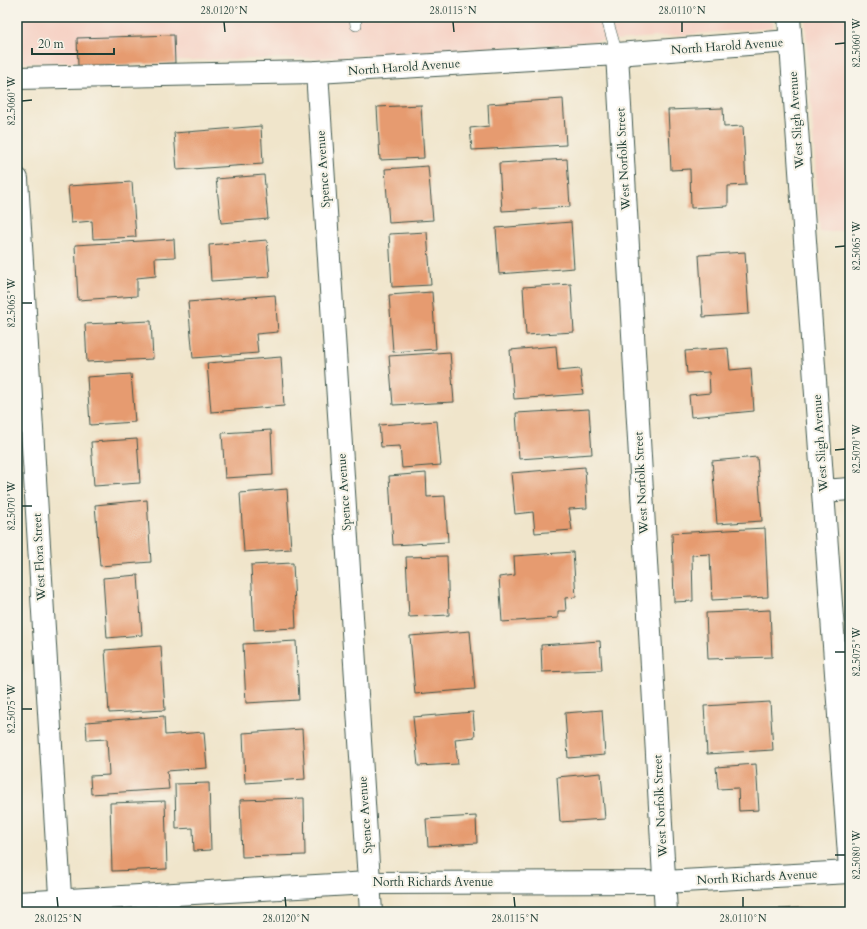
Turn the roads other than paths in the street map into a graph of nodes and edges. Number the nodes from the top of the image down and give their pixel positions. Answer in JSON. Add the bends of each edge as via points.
{"nodes":[{"id":1,"x":608,"y":17,"type":"edge"},
{"id":2,"x":789,"y":17,"type":"edge"},
{"id":3,"x":790,"y":41,"type":"junction"},
{"id":4,"x":616,"y":54,"type":"junction"},
{"id":5,"x":316,"y":72,"type":"junction"},
{"id":6,"x":17,"y":78,"type":"edge"},
{"id":7,"x":17,"y":179,"type":"edge"},
{"id":8,"x":850,"y":489,"type":"edge"},
{"id":9,"x":823,"y":490,"type":"junction"},
{"id":10,"x":850,"y":868,"type":"edge"},
{"id":11,"x":850,"y":872,"type":"edge"},
{"id":12,"x":664,"y":882,"type":"junction"},
{"id":13,"x":369,"y":883,"type":"junction"},
{"id":14,"x":17,"y":903,"type":"edge"},
{"id":15,"x":60,"y":906,"type":"edge"},
{"id":16,"x":371,"y":912,"type":"edge"},
{"id":17,"x":666,"y":912,"type":"edge"}],
"edges":[{"from":1,"to":4,"type":"lane"},
{"from":2,"to":3,"type":"street","name":"West Sligh Avenue"},
{"from":3,"to":4,"type":"street","name":"North Harold Avenue"},
{"from":3,"to":9,"type":"street","name":"West Sligh Avenue"},
{"from":4,"to":5,"type":"street","name":"North Harold Avenue"},
{"from":4,"to":12,"type":"street","name":"West Norfolk Street"},
{"from":5,"to":6,"type":"street","name":"North Harold Avenue"},
{"from":5,"to":13,"type":"street","name":"Spence Avenue"},
{"from":7,"to":15,"type":"street","name":"West Flora Street"},
{"from":8,"to":9,"type":"street"},
{"from":9,"to":10,"type":"street","name":"West Sligh Avenue"},
{"from":11,"to":12,"type":"street","name":"North Richards Avenue"},
{"from":12,"to":13,"type":"street","name":"North Richards Avenue"},
{"from":12,"to":17,"type":"street","name":"West Norfolk Street"},
{"from":13,"to":15,"type":"street","name":"North Richards Avenue"},
{"from":13,"to":16,"type":"street","name":"Spence Avenue"},
{"from":14,"to":15,"type":"street","name":"North Richards Avenue"}]}
